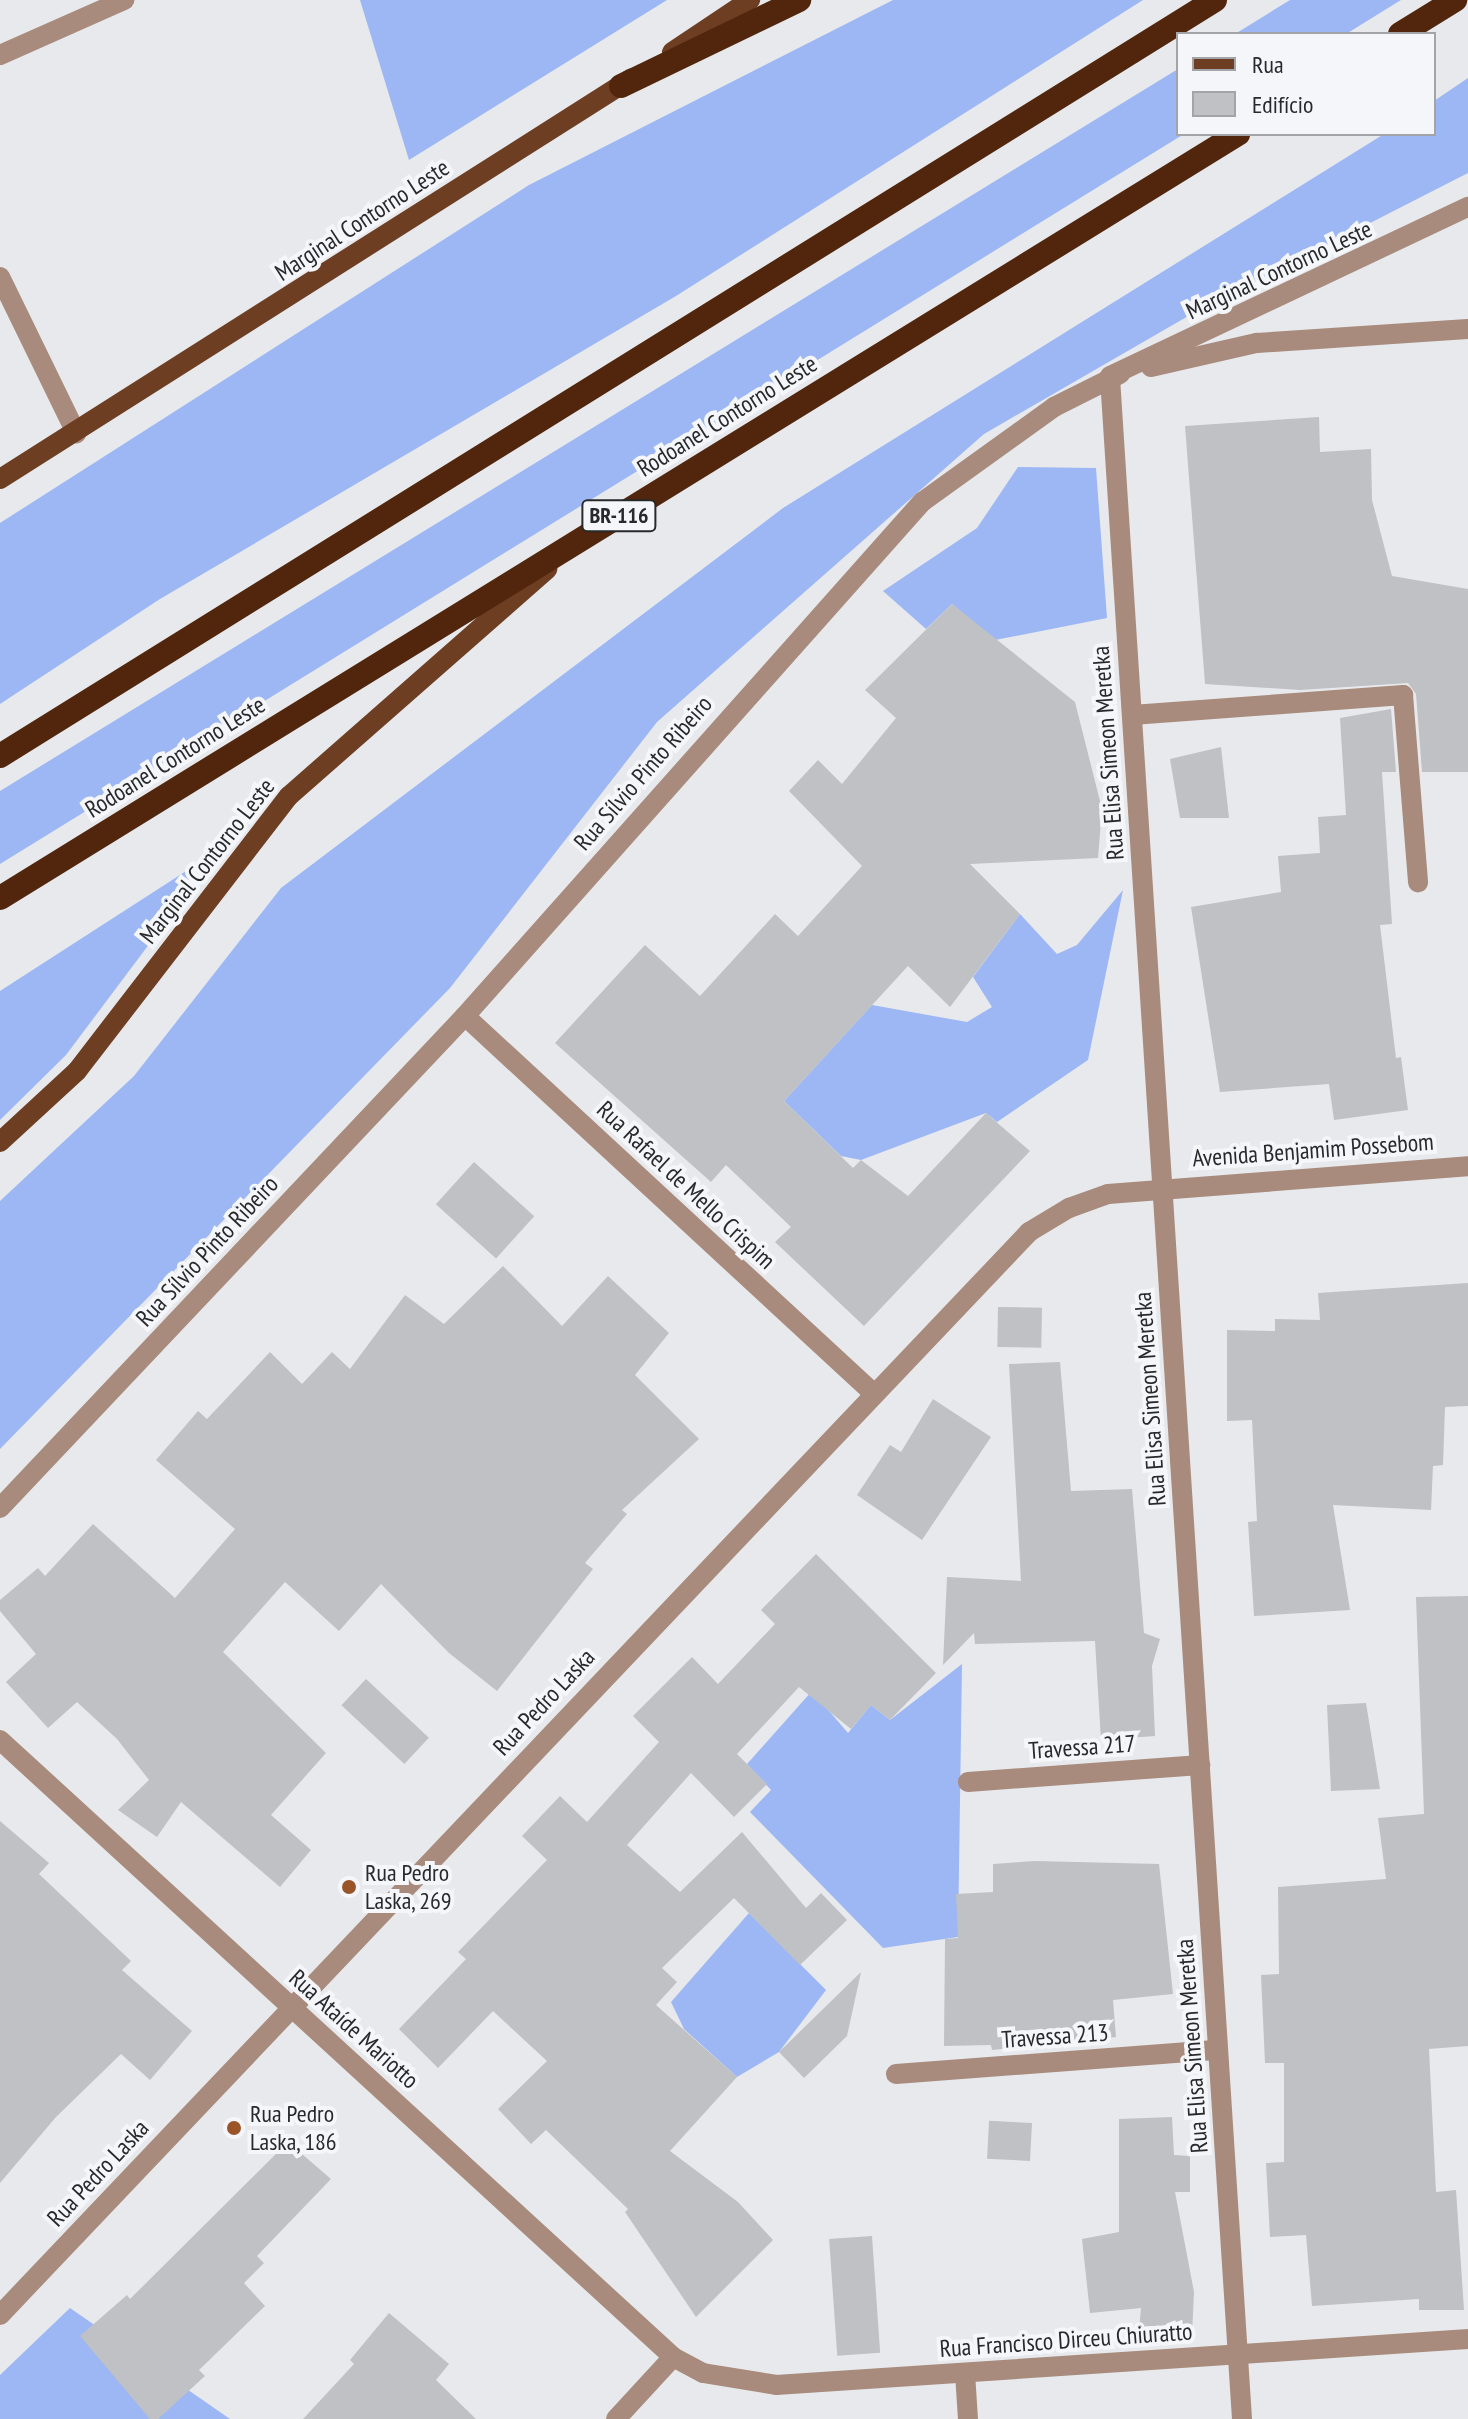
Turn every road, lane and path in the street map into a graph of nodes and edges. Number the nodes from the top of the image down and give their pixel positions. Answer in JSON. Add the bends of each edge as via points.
{"nodes":[{"id":1,"x":124,"y":0,"type":"edge"},
{"id":2,"x":750,"y":0,"type":"edge"},
{"id":3,"x":799,"y":0,"type":"edge"},
{"id":4,"x":1215,"y":0,"type":"edge"},
{"id":5,"x":1455,"y":0,"type":"edge"},
{"id":6,"x":1403,"y":32,"type":"edge"},
{"id":7,"x":0,"y":55,"type":"edge"},
{"id":8,"x":621,"y":86,"type":"junction"},
{"id":9,"x":1235,"y":136,"type":"edge"},
{"id":10,"x":1468,"y":207,"type":"edge"},
{"id":11,"x":0,"y":277,"type":"edge"},
{"id":12,"x":1468,"y":329,"type":"edge"},
{"id":13,"x":1110,"y":376,"type":"junction"},
{"id":14,"x":76,"y":433,"type":"junction"},
{"id":15,"x":0,"y":479,"type":"edge"},
{"id":16,"x":584,"y":537,"type":"junction"},
{"id":17,"x":1132,"y":715,"type":"junction"},
{"id":18,"x":0,"y":756,"type":"edge"},
{"id":19,"x":1418,"y":882,"type":"dead end"},
{"id":20,"x":0,"y":898,"type":"edge"},
{"id":21,"x":465,"y":1016,"type":"junction"},
{"id":22,"x":0,"y":1142,"type":"edge"},
{"id":23,"x":1468,"y":1166,"type":"edge"},
{"id":24,"x":1162,"y":1186,"type":"junction"},
{"id":25,"x":872,"y":1392,"type":"junction"},
{"id":26,"x":0,"y":1508,"type":"edge"},
{"id":27,"x":0,"y":1740,"type":"edge"},
{"id":28,"x":1200,"y":1765,"type":"junction"},
{"id":29,"x":968,"y":1782,"type":"dead end"},
{"id":30,"x":291,"y":2007,"type":"junction"},
{"id":31,"x":1218,"y":2050,"type":"junction"},
{"id":32,"x":896,"y":2074,"type":"dead end"},
{"id":33,"x":0,"y":2315,"type":"edge"},
{"id":34,"x":1468,"y":2339,"type":"edge"},
{"id":35,"x":1237,"y":2354,"type":"junction"},
{"id":36,"x":673,"y":2357,"type":"junction"},
{"id":37,"x":965,"y":2373,"type":"junction"},
{"id":38,"x":616,"y":2419,"type":"edge"},
{"id":39,"x":968,"y":2419,"type":"edge"},
{"id":40,"x":1242,"y":2419,"type":"edge"}],
"edges":[{"from":1,"to":7,"type":"street"},
{"from":2,"to":8,"type":"main road","name":"Marginal Contorno Leste"},
{"from":3,"to":8,"type":"highway"},
{"from":4,"to":18,"type":"highway"},
{"from":5,"to":6,"type":"highway"},
{"from":8,"to":14,"type":"main road","name":"Marginal Contorno Leste"},
{"from":9,"to":16,"type":"highway","name":"Rodoanel Contorno Leste","number":"BR-116"},
{"from":10,"to":13,"type":"street","name":"Marginal Contorno Leste"},
{"from":11,"to":14,"type":"street"},
{"from":12,"to":13,"type":"street","name":"Rua Sílvio Pinto Ribeiro","via":[[1257,343]]},
{"from":13,"to":17,"type":"street","name":"Rua Elisa Simeon Meretka"},
{"from":13,"to":21,"type":"street","name":"Rua Sílvio Pinto Ribeiro","via":[[984,453],[922,502]]},
{"from":14,"to":15,"type":"main road","name":"Marginal Contorno Leste"},
{"from":16,"to":20,"type":"highway","name":"Rodoanel Contorno Leste","number":"BR-116"},
{"from":16,"to":22,"type":"main road","name":"Marginal Contorno Leste","via":[[289,796],[77,1071]]},
{"from":17,"to":19,"type":"street","via":[[1403,695]]},
{"from":17,"to":24,"type":"street","name":"Rua Elisa Simeon Meretka"},
{"from":21,"to":25,"type":"street","name":"Rua Rafael de Mello Crispim"},
{"from":21,"to":26,"type":"street","name":"Rua Sílvio Pinto Ribeiro"},
{"from":23,"to":24,"type":"street","name":"Avenida Benjamim Possebom"},
{"from":24,"to":25,"type":"street","name":"Rua Pedro Laska","via":[[1108,1194],[1069,1208],[1029,1232]]},
{"from":24,"to":28,"type":"street","name":"Rua Elisa Simeon Meretka"},
{"from":25,"to":30,"type":"street","name":"Rua Pedro Laska"},
{"from":27,"to":30,"type":"street","name":"Rua Ataíde Mariotto"},
{"from":28,"to":29,"type":"street","name":"Travessa 217"},
{"from":28,"to":31,"type":"street","name":"Rua Elisa Simeon Meretka"},
{"from":30,"to":33,"type":"street","name":"Rua Pedro Laska"},
{"from":30,"to":36,"type":"street","name":"Rua Ataíde Mariotto"},
{"from":31,"to":32,"type":"street","name":"Travessa 213"},
{"from":31,"to":35,"type":"street","name":"Rua Elisa Simeon Meretka"},
{"from":34,"to":35,"type":"street","name":"Rua Francisco Dirceu Chiuratto"},
{"from":35,"to":37,"type":"street","name":"Rua Francisco Dirceu Chiuratto"},
{"from":35,"to":40,"type":"street","name":"Rua Elisa Simeon Meretka"},
{"from":36,"to":37,"type":"street","name":"Rua Francisco Dirceu Chiuratto","via":[[714,2376],[776,2385]]},
{"from":36,"to":38,"type":"street"},
{"from":37,"to":39,"type":"street"}]}
